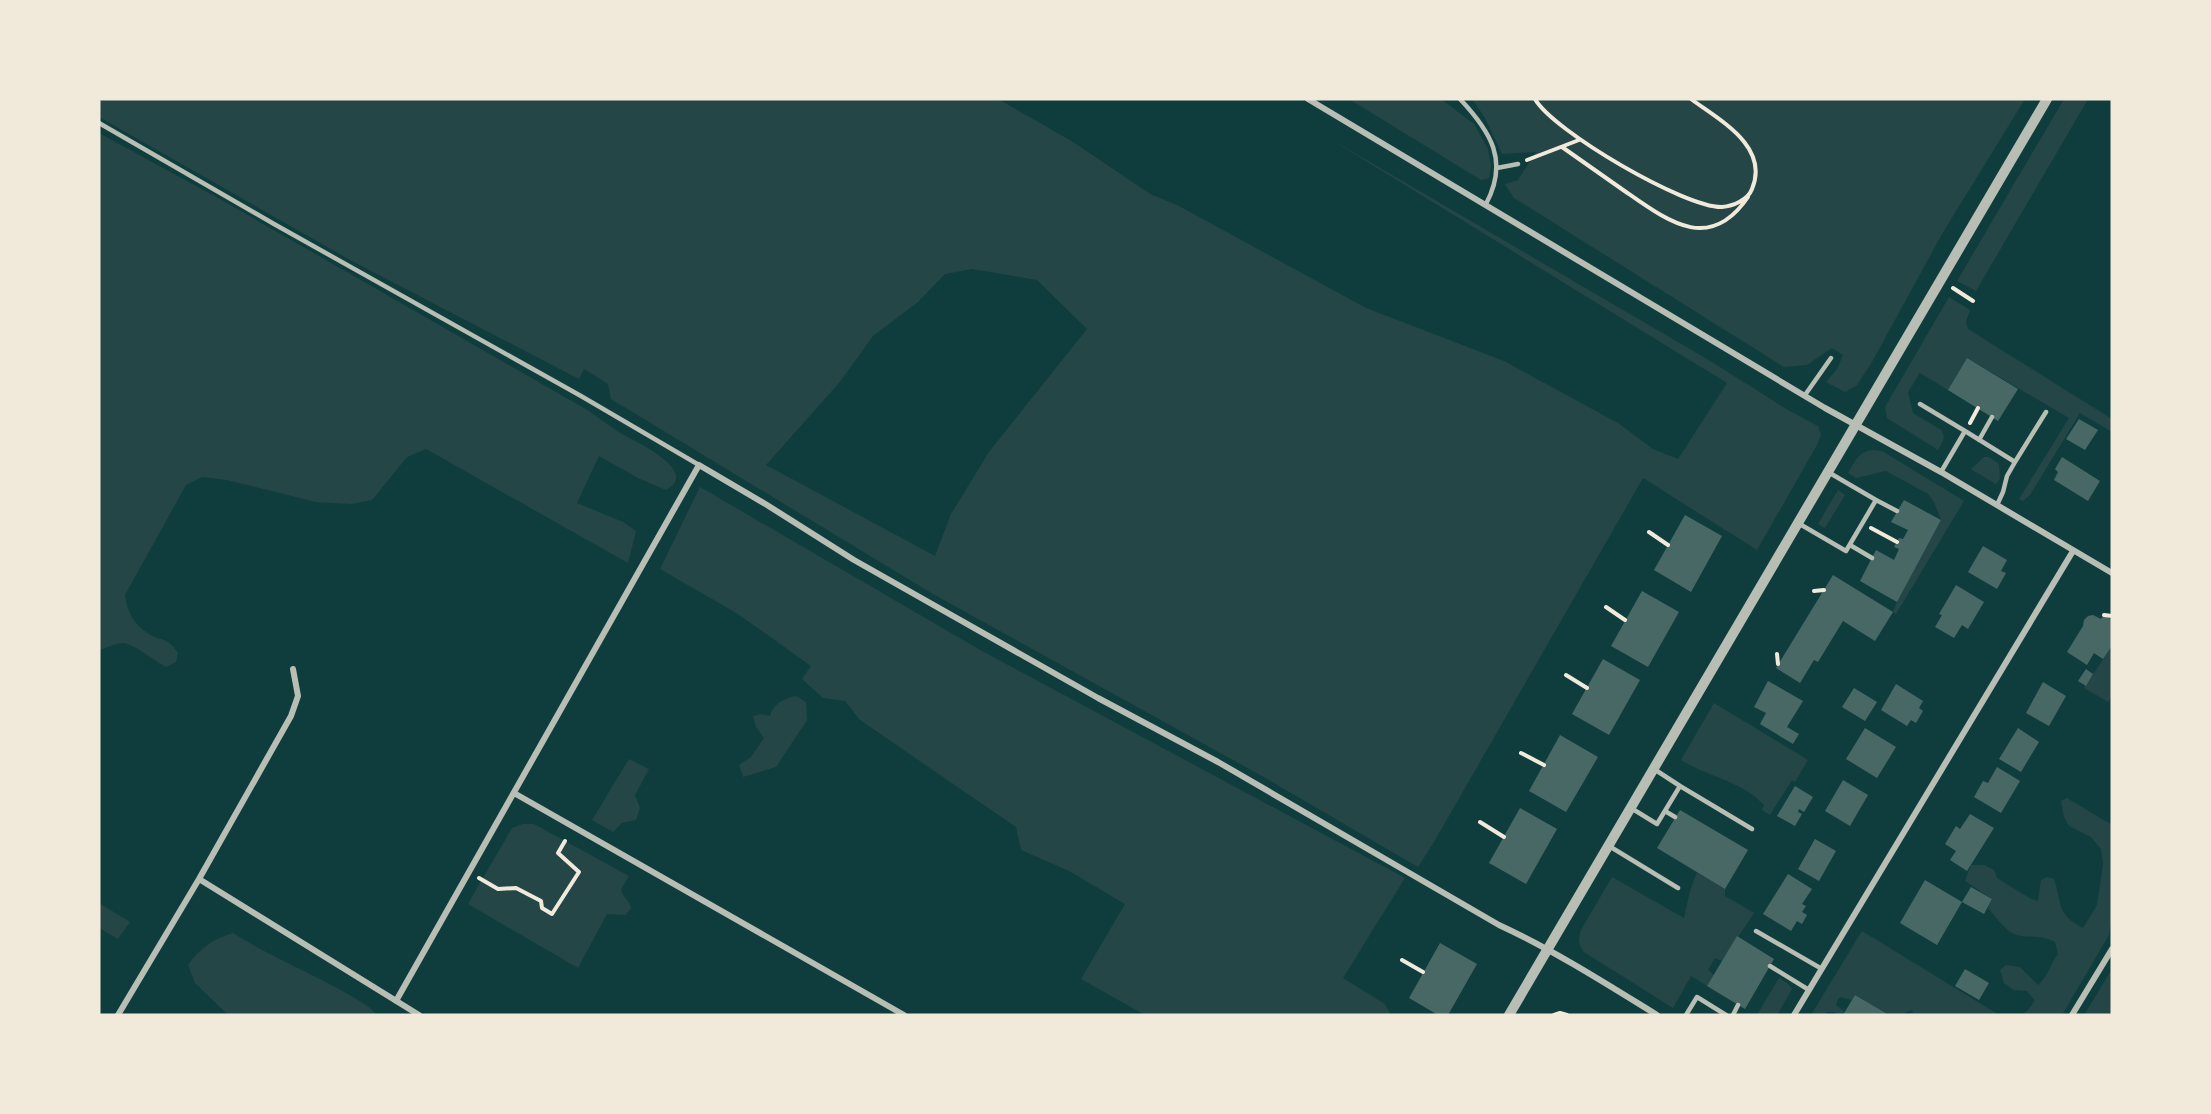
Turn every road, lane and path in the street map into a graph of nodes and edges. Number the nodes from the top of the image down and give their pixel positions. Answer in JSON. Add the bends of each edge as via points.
{"nodes":[{"id":1,"x":1308,"y":99,"type":"edge"},
{"id":2,"x":1460,"y":99,"type":"edge"},
{"id":3,"x":1535,"y":99,"type":"edge"},
{"id":4,"x":1691,"y":99,"type":"edge"},
{"id":5,"x":2047,"y":99,"type":"edge"},
{"id":6,"x":99,"y":123,"type":"edge"},
{"id":7,"x":1579,"y":140,"type":"junction"},
{"id":8,"x":1562,"y":147,"type":"junction"},
{"id":9,"x":1518,"y":164,"type":"joint"},
{"id":10,"x":1497,"y":168,"type":"junction"},
{"id":11,"x":1752,"y":191,"type":"junction"},
{"id":12,"x":1486,"y":204,"type":"junction"},
{"id":13,"x":1941,"y":280,"type":"junction"},
{"id":14,"x":1972,"y":301,"type":"dead end"},
{"id":15,"x":1831,"y":358,"type":"dead end"},
{"id":16,"x":1805,"y":395,"type":"junction"},
{"id":17,"x":1920,"y":404,"type":"dead end"},
{"id":18,"x":2046,"y":411,"type":"dead end"},
{"id":19,"x":1992,"y":417,"type":"dead end"},
{"id":20,"x":1856,"y":424,"type":"junction"},
{"id":21,"x":1965,"y":431,"type":"junction"},
{"id":22,"x":1979,"y":440,"type":"junction"},
{"id":23,"x":2015,"y":462,"type":"junction"},
{"id":24,"x":699,"y":465,"type":"junction"},
{"id":25,"x":1828,"y":472,"type":"junction"},
{"id":26,"x":1941,"y":472,"type":"junction"},
{"id":27,"x":1876,"y":500,"type":"junction"},
{"id":28,"x":1997,"y":505,"type":"junction"},
{"id":29,"x":1897,"y":511,"type":"dead end"},
{"id":30,"x":1798,"y":523,"type":"junction"},
{"id":31,"x":1863,"y":523,"type":"junction"},
{"id":32,"x":1649,"y":532,"type":"dead end"},
{"id":33,"x":1897,"y":542,"type":"dead end"},
{"id":34,"x":1668,"y":544,"type":"dead end"},
{"id":35,"x":1850,"y":545,"type":"junction"},
{"id":36,"x":2073,"y":551,"type":"junction"},
{"id":37,"x":1872,"y":558,"type":"dead end"},
{"id":38,"x":2112,"y":573,"type":"edge"},
{"id":39,"x":1824,"y":590,"type":"dead end"},
{"id":40,"x":1814,"y":591,"type":"dead end"},
{"id":41,"x":1606,"y":607,"type":"dead end"},
{"id":42,"x":2105,"y":616,"type":"dead end"},
{"id":43,"x":2112,"y":617,"type":"edge"},
{"id":44,"x":1625,"y":620,"type":"dead end"},
{"id":45,"x":1777,"y":654,"type":"dead end"},
{"id":46,"x":1778,"y":664,"type":"dead end"},
{"id":47,"x":293,"y":669,"type":"dead end"},
{"id":48,"x":1566,"y":675,"type":"dead end"},
{"id":49,"x":1587,"y":688,"type":"dead end"},
{"id":50,"x":1521,"y":753,"type":"dead end"},
{"id":51,"x":1544,"y":765,"type":"dead end"},
{"id":52,"x":1654,"y":769,"type":"junction"},
{"id":53,"x":1680,"y":786,"type":"junction"},
{"id":54,"x":514,"y":793,"type":"junction"},
{"id":55,"x":1631,"y":808,"type":"junction"},
{"id":56,"x":1665,"y":811,"type":"junction"},
{"id":57,"x":1675,"y":817,"type":"dead end"},
{"id":58,"x":1480,"y":822,"type":"dead end"},
{"id":59,"x":1752,"y":829,"type":"dead end"},
{"id":60,"x":1504,"y":837,"type":"dead end"},
{"id":61,"x":565,"y":841,"type":"dead end"},
{"id":62,"x":1609,"y":846,"type":"junction"},
{"id":63,"x":469,"y":872,"type":"junction"},
{"id":64,"x":199,"y":879,"type":"junction"},
{"id":65,"x":1678,"y":888,"type":"dead end"},
{"id":66,"x":1756,"y":931,"type":"dead end"},
{"id":67,"x":1548,"y":949,"type":"junction"},
{"id":68,"x":2112,"y":949,"type":"edge"},
{"id":69,"x":1402,"y":960,"type":"dead end"},
{"id":70,"x":1770,"y":966,"type":"dead end"},
{"id":71,"x":1822,"y":969,"type":"junction"},
{"id":72,"x":1423,"y":972,"type":"dead end"},
{"id":73,"x":1809,"y":990,"type":"junction"},
{"id":74,"x":396,"y":1001,"type":"junction"},
{"id":75,"x":1738,"y":1005,"type":"dead end"},
{"id":76,"x":118,"y":1015,"type":"edge"},
{"id":77,"x":419,"y":1015,"type":"edge"},
{"id":78,"x":904,"y":1015,"type":"edge"},
{"id":79,"x":1509,"y":1015,"type":"edge"},
{"id":80,"x":1554,"y":1015,"type":"edge"},
{"id":81,"x":1567,"y":1015,"type":"edge"},
{"id":82,"x":1657,"y":1015,"type":"edge"},
{"id":83,"x":1686,"y":1015,"type":"edge"},
{"id":84,"x":1726,"y":1015,"type":"edge"},
{"id":85,"x":1733,"y":1015,"type":"edge"},
{"id":86,"x":1794,"y":1015,"type":"edge"},
{"id":87,"x":2072,"y":1015,"type":"edge"}],
"edges":[{"from":1,"to":12,"type":"street"},
{"from":2,"to":10,"type":"lane","via":[[1491,141]]},
{"from":3,"to":7,"type":"path","via":[[1540,109]]},
{"from":4,"to":11,"type":"path","via":[[1749,146],[1755,169]]},
{"from":5,"to":13,"type":"street"},
{"from":6,"to":24,"type":"lane"},
{"from":7,"to":8,"type":"path"},
{"from":7,"to":11,"type":"path","via":[[1698,203],[1735,205]]},
{"from":8,"to":9,"type":"path"},
{"from":8,"to":11,"type":"path","via":[[1662,218],[1685,226],[1703,228],[1724,223],[1737,213]]},
{"from":9,"to":10,"type":"lane"},
{"from":10,"to":12,"type":"lane"},
{"from":12,"to":16,"type":"street"},
{"from":13,"to":14,"type":"path"},
{"from":13,"to":20,"type":"street"},
{"from":15,"to":16,"type":"lane"},
{"from":16,"to":20,"type":"street"},
{"from":17,"to":21,"type":"lane"},
{"from":18,"to":23,"type":"lane"},
{"from":19,"to":22,"type":"lane"},
{"from":20,"to":25,"type":"street"},
{"from":20,"to":26,"type":"street"},
{"from":21,"to":22,"type":"lane"},
{"from":21,"to":26,"type":"lane"},
{"from":22,"to":23,"type":"lane"},
{"from":23,"to":28,"type":"lane"},
{"from":24,"to":54,"type":"street"},
{"from":24,"to":67,"type":"street","via":[[1008,648]]},
{"from":25,"to":27,"type":"lane"},
{"from":25,"to":30,"type":"street"},
{"from":26,"to":28,"type":"street"},
{"from":27,"to":29,"type":"lane"},
{"from":27,"to":31,"type":"lane"},
{"from":28,"to":36,"type":"street"},
{"from":30,"to":35,"type":"lane","via":[[1846,551]]},
{"from":30,"to":52,"type":"street"},
{"from":31,"to":33,"type":"path"},
{"from":31,"to":35,"type":"lane"},
{"from":32,"to":34,"type":"path"},
{"from":35,"to":37,"type":"lane"},
{"from":36,"to":38,"type":"street"},
{"from":36,"to":71,"type":"street"},
{"from":39,"to":40,"type":"path"},
{"from":41,"to":44,"type":"path"},
{"from":42,"to":43,"type":"path"},
{"from":45,"to":46,"type":"path"},
{"from":47,"to":64,"type":"street","via":[[298,687],[296,706]]},
{"from":48,"to":49,"type":"path"},
{"from":50,"to":51,"type":"path"},
{"from":52,"to":53,"type":"lane"},
{"from":52,"to":55,"type":"street"},
{"from":53,"to":56,"type":"lane"},
{"from":53,"to":59,"type":"lane"},
{"from":54,"to":63,"type":"street"},
{"from":54,"to":78,"type":"street"},
{"from":55,"to":56,"type":"lane","via":[[1657,824]]},
{"from":55,"to":62,"type":"street"},
{"from":56,"to":57,"type":"lane"},
{"from":58,"to":60,"type":"path"},
{"from":61,"to":63,"type":"path","via":[[558,853],[579,872],[552,914],[542,908],[541,901],[516,888],[498,889]]},
{"from":62,"to":65,"type":"lane"},
{"from":62,"to":67,"type":"street"},
{"from":63,"to":74,"type":"street"},
{"from":64,"to":74,"type":"street"},
{"from":64,"to":76,"type":"street"},
{"from":66,"to":71,"type":"lane"},
{"from":67,"to":79,"type":"street"},
{"from":67,"to":82,"type":"street"},
{"from":68,"to":87,"type":"street"},
{"from":69,"to":72,"type":"path"},
{"from":70,"to":73,"type":"lane"},
{"from":71,"to":73,"type":"street"},
{"from":73,"to":86,"type":"street"},
{"from":74,"to":77,"type":"street"},
{"from":75,"to":85,"type":"lane"},
{"from":80,"to":81,"type":"path"},
{"from":83,"to":84,"type":"lane","via":[[1697,997]]}]}
